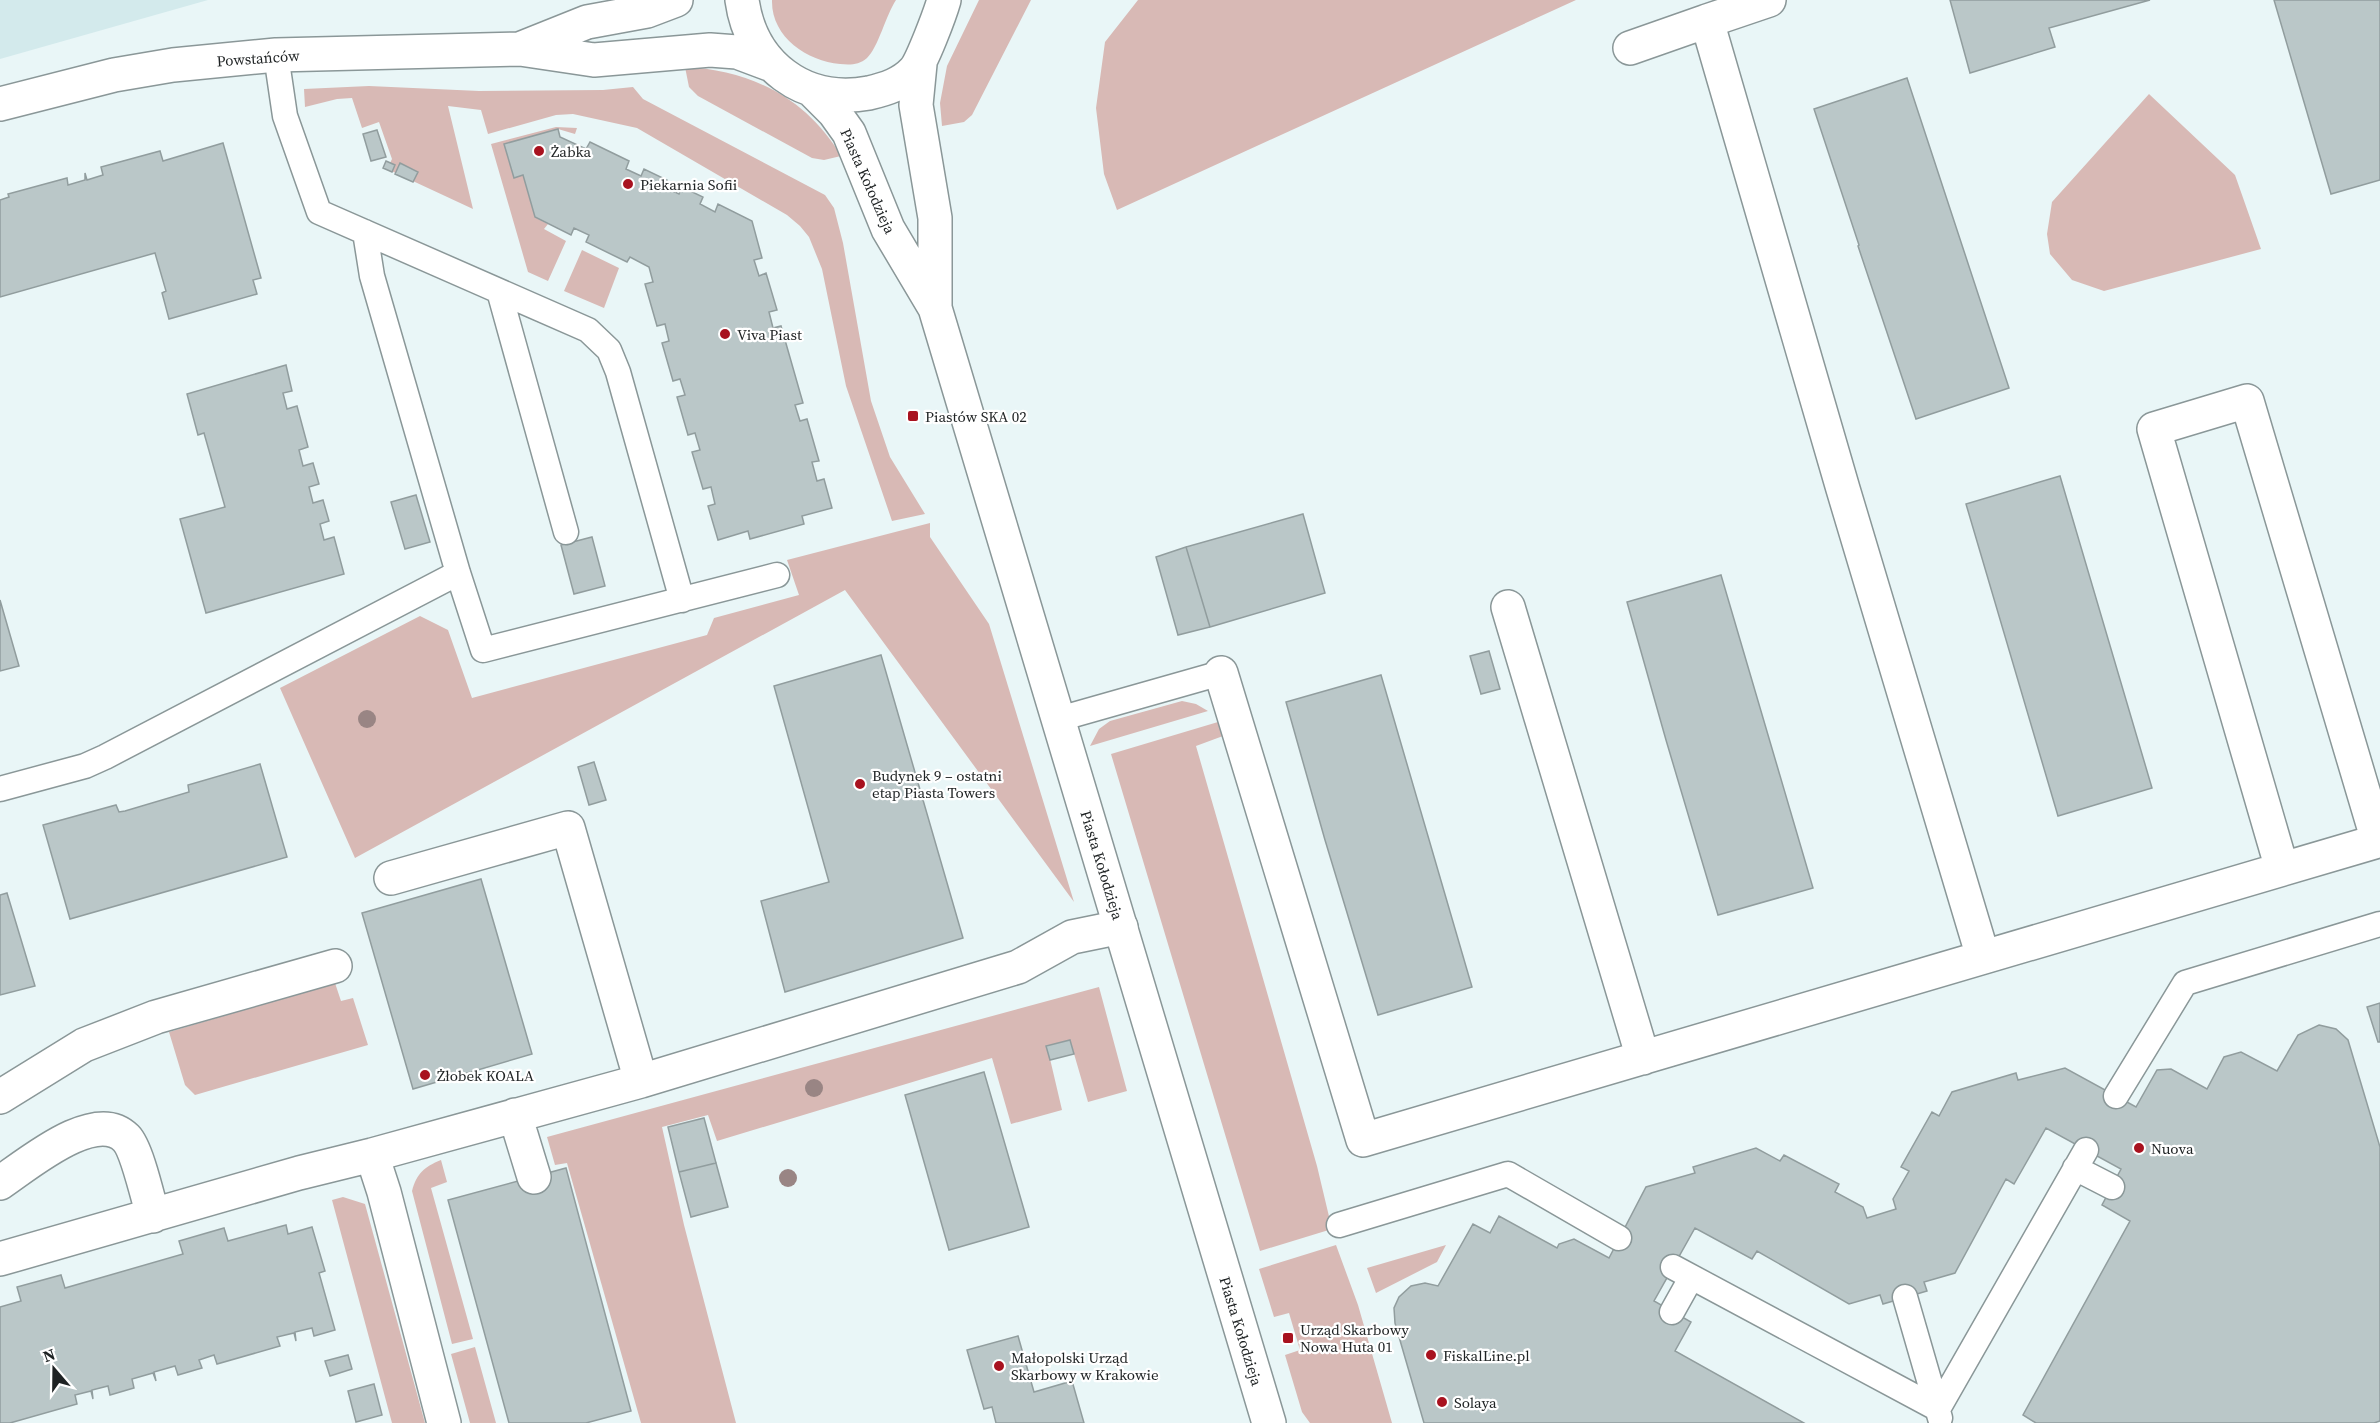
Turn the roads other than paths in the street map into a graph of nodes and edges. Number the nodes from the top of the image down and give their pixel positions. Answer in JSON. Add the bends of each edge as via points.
{"nodes":[{"id":1,"x":676,"y":0,"type":"edge"},
{"id":2,"x":742,"y":0,"type":"edge"},
{"id":3,"x":944,"y":0,"type":"edge"},
{"id":4,"x":1769,"y":0,"type":"edge"},
{"id":5,"x":1707,"y":21,"type":"junction"},
{"id":6,"x":1630,"y":48,"type":"dead end"},
{"id":7,"x":520,"y":49,"type":"junction"},
{"id":8,"x":276,"y":55,"type":"junction"},
{"id":9,"x":920,"y":64,"type":"junction"},
{"id":10,"x":772,"y":65,"type":"junction"},
{"id":11,"x":813,"y":91,"type":"junction"},
{"id":12,"x":0,"y":104,"type":"edge"},
{"id":13,"x":365,"y":232,"type":"junction"},
{"id":14,"x":499,"y":291,"type":"junction"},
{"id":15,"x":935,"y":308,"type":"junction"},
{"id":16,"x":566,"y":532,"type":"dead end"},
{"id":17,"x":458,"y":573,"type":"junction"},
{"id":18,"x":777,"y":575,"type":"dead end"},
{"id":19,"x":682,"y":600,"type":"junction"},
{"id":20,"x":1508,"y":607,"type":"dead end"},
{"id":21,"x":1221,"y":673,"type":"joint"},
{"id":22,"x":1059,"y":719,"type":"junction"},
{"id":23,"x":0,"y":789,"type":"edge"},
{"id":24,"x":2282,"y":869,"type":"junction"},
{"id":25,"x":391,"y":878,"type":"dead end"},
{"id":26,"x":2380,"y":924,"type":"edge"},
{"id":27,"x":1121,"y":927,"type":"junction"},
{"id":28,"x":1983,"y":957,"type":"junction"},
{"id":29,"x":335,"y":966,"type":"dead end"},
{"id":30,"x":1643,"y":1058,"type":"junction"},
{"id":31,"x":641,"y":1081,"type":"junction"},
{"id":32,"x":2116,"y":1096,"type":"dead end"},
{"id":33,"x":0,"y":1097,"type":"edge"},
{"id":34,"x":515,"y":1115,"type":"junction"},
{"id":35,"x":372,"y":1155,"type":"junction"},
{"id":36,"x":534,"y":1177,"type":"dead end"},
{"id":37,"x":0,"y":1183,"type":"edge"},
{"id":38,"x":2112,"y":1187,"type":"dead end"},
{"id":39,"x":153,"y":1216,"type":"junction"},
{"id":40,"x":1339,"y":1225,"type":"dead end"},
{"id":41,"x":1619,"y":1238,"type":"dead end"},
{"id":42,"x":0,"y":1259,"type":"edge"},
{"id":43,"x":1905,"y":1297,"type":"dead end"},
{"id":44,"x":1672,"y":1312,"type":"dead end"},
{"id":45,"x":1940,"y":1416,"type":"edge"},
{"id":46,"x":444,"y":1423,"type":"edge"},
{"id":47,"x":1269,"y":1423,"type":"edge"}],
"edges":[{"from":1,"to":7,"type":"street","name":"Powstańców","via":[[587,22]]},
{"from":2,"to":10,"type":"street","via":[[753,40]]},
{"from":3,"to":9,"type":"street"},
{"from":4,"to":5,"type":"street"},
{"from":5,"to":6,"type":"street"},
{"from":5,"to":28,"type":"street"},
{"from":7,"to":8,"type":"street","name":"Powstańców"},
{"from":7,"to":10,"type":"street","name":"Powstańców","via":[[594,60],[710,50],[737,52]]},
{"from":8,"to":12,"type":"street","name":"Powstańców","via":[[137,71]]},
{"from":8,"to":13,"type":"lane","via":[[285,116],[319,212]]},
{"from":9,"to":11,"type":"street","via":[[903,81],[877,91],[856,95]]},
{"from":9,"to":15,"type":"street","name":"Piasta Kołodzieja","via":[[916,105],[935,218]]},
{"from":10,"to":11,"type":"street"},
{"from":11,"to":15,"type":"street","name":"Piasta Kołodzieja","via":[[849,133],[888,229]]},
{"from":13,"to":14,"type":"lane"},
{"from":13,"to":17,"type":"lane","via":[[372,276]]},
{"from":14,"to":16,"type":"lane"},
{"from":14,"to":19,"type":"lane","via":[[588,330],[609,350]]},
{"from":15,"to":22,"type":"street","name":"Piasta Kołodzieja"},
{"from":17,"to":19,"type":"lane","via":[[483,650]]},
{"from":17,"to":23,"type":"lane","via":[[105,757]]},
{"from":18,"to":19,"type":"lane"},
{"from":20,"to":30,"type":"street"},
{"from":21,"to":22,"type":"lane"},
{"from":21,"to":30,"type":"street","via":[[1363,1140]]},
{"from":22,"to":27,"type":"street","name":"Piasta Kołodzieja"},
{"from":24,"to":24,"type":"street","via":[[2378,841],[2247,401],[2154,429]]},
{"from":24,"to":28,"type":"street"},
{"from":25,"to":31,"type":"street","via":[[568,828]]},
{"from":26,"to":32,"type":"lane","via":[[2185,983]]},
{"from":27,"to":31,"type":"street","via":[[1072,937],[1018,968]]},
{"from":27,"to":47,"type":"street","name":"Piasta Kołodzieja"},
{"from":28,"to":30,"type":"street"},
{"from":29,"to":33,"type":"street","via":[[156,1017],[84,1044]]},
{"from":31,"to":34,"type":"street"},
{"from":34,"to":35,"type":"street"},
{"from":34,"to":36,"type":"street"},
{"from":35,"to":39,"type":"street"},
{"from":35,"to":46,"type":"street"},
{"from":37,"to":39,"type":"street","via":[[65,1140],[95,1129],[112,1130],[126,1138]]},
{"from":38,"to":45,"type":"lane","via":[[2080,1159]]},
{"from":39,"to":42,"type":"street"},
{"from":40,"to":41,"type":"lane","via":[[1508,1174]]},
{"from":43,"to":45,"type":"lane"},
{"from":44,"to":45,"type":"lane","via":[[1682,1272]]}]}
